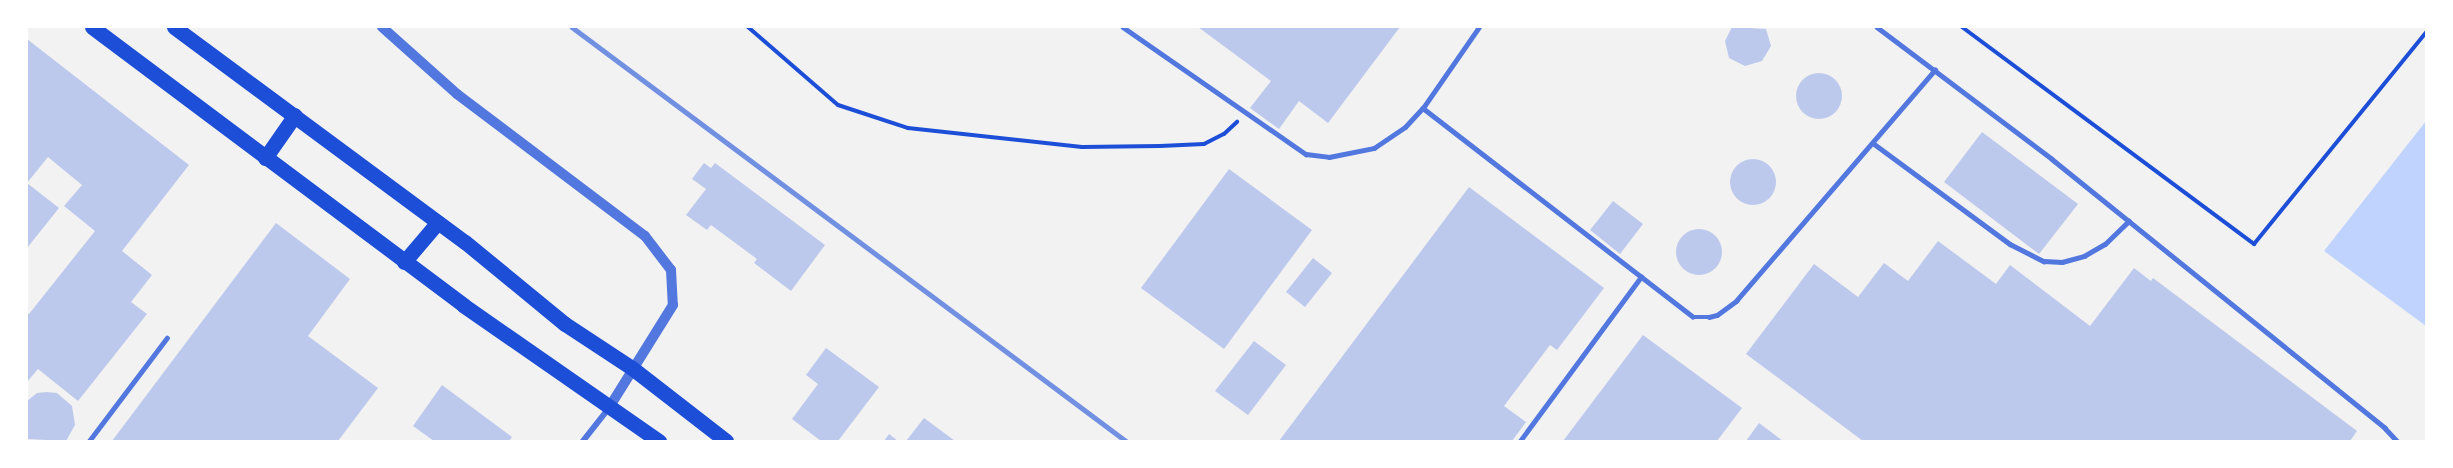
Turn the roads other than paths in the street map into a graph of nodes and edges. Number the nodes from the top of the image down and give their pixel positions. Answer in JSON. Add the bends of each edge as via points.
{"nodes":[{"id":1,"x":92,"y":27,"type":"edge"},
{"id":2,"x":174,"y":27,"type":"edge"},
{"id":3,"x":382,"y":27,"type":"edge"},
{"id":4,"x":1123,"y":27,"type":"edge"},
{"id":5,"x":1479,"y":27,"type":"edge"},
{"id":6,"x":1877,"y":27,"type":"edge"},
{"id":7,"x":1935,"y":70,"type":"junction"},
{"id":8,"x":1423,"y":108,"type":"junction"},
{"id":9,"x":295,"y":115,"type":"junction"},
{"id":10,"x":1873,"y":142,"type":"junction"},
{"id":11,"x":265,"y":159,"type":"junction"},
{"id":12,"x":2129,"y":220,"type":"junction"},
{"id":13,"x":438,"y":222,"type":"junction"},
{"id":14,"x":404,"y":262,"type":"junction"},
{"id":15,"x":1641,"y":277,"type":"junction"},
{"id":16,"x":167,"y":338,"type":"dead end"},
{"id":17,"x":632,"y":368,"type":"junction"},
{"id":18,"x":609,"y":408,"type":"junction"},
{"id":19,"x":89,"y":441,"type":"edge"},
{"id":20,"x":583,"y":441,"type":"edge"},
{"id":21,"x":659,"y":441,"type":"edge"},
{"id":22,"x":726,"y":441,"type":"edge"},
{"id":23,"x":1520,"y":441,"type":"edge"},
{"id":24,"x":2397,"y":441,"type":"edge"}],
"edges":[{"from":1,"to":11,"type":"main road"},
{"from":2,"to":9,"type":"main road"},
{"from":3,"to":17,"type":"street","via":[[457,94],[645,236],[658,252],[671,270],[673,305]]},
{"from":4,"to":8,"type":"lane","via":[[1305,154],[1329,157],[1374,148],[1406,127]]},
{"from":5,"to":8,"type":"lane"},
{"from":6,"to":7,"type":"lane"},
{"from":7,"to":10,"type":"lane"},
{"from":7,"to":12,"type":"lane"},
{"from":8,"to":15,"type":"lane"},
{"from":9,"to":11,"type":"main road"},
{"from":9,"to":13,"type":"main road"},
{"from":10,"to":12,"type":"lane","via":[[2010,244],[2044,261],[2062,262],[2084,256],[2105,244]]},
{"from":10,"to":15,"type":"lane","via":[[1725,311],[1709,317],[1693,316]]},
{"from":11,"to":14,"type":"main road"},
{"from":12,"to":24,"type":"lane"},
{"from":13,"to":14,"type":"main road"},
{"from":13,"to":17,"type":"main road","via":[[565,324]]},
{"from":14,"to":18,"type":"main road"},
{"from":15,"to":23,"type":"lane"},
{"from":16,"to":19,"type":"lane"},
{"from":17,"to":18,"type":"street"},
{"from":17,"to":22,"type":"main road"},
{"from":18,"to":20,"type":"street"},
{"from":18,"to":21,"type":"main road"}]}
